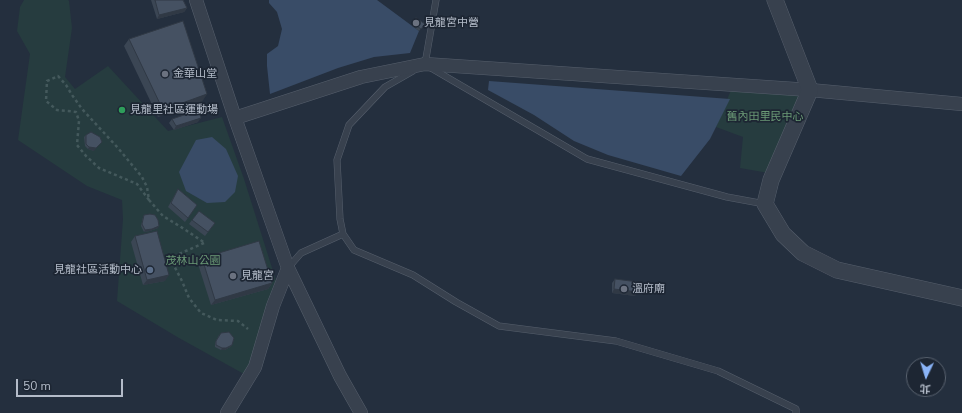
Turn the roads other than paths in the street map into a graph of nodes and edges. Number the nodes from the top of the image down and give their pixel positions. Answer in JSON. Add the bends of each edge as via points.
{"nodes":[{"id":1,"x":196,"y":0,"type":"edge"},
{"id":2,"x":436,"y":0,"type":"edge"},
{"id":3,"x":775,"y":0,"type":"edge"},
{"id":4,"x":425,"y":64,"type":"junction"},
{"id":5,"x":810,"y":90,"type":"junction"},
{"id":6,"x":962,"y":104,"type":"edge"},
{"id":7,"x":235,"y":118,"type":"junction"},
{"id":8,"x":765,"y":204,"type":"junction"},
{"id":9,"x":343,"y":234,"type":"junction"},
{"id":10,"x":288,"y":268,"type":"junction"},
{"id":11,"x":962,"y":298,"type":"edge"},
{"id":12,"x":227,"y":413,"type":"edge"},
{"id":13,"x":362,"y":413,"type":"edge"},
{"id":14,"x":796,"y":413,"type":"edge"}],
"edges":[{"from":1,"to":7,"type":"street"},
{"from":2,"to":4,"type":"lane"},
{"from":3,"to":5,"type":"street"},
{"from":4,"to":5,"type":"street"},
{"from":4,"to":7,"type":"street","via":[[361,77]]},
{"from":4,"to":8,"type":"lane","via":[[587,159],[727,197]]},
{"from":4,"to":9,"type":"lane","via":[[385,87],[349,125],[337,160]]},
{"from":5,"to":6,"type":"street"},
{"from":5,"to":8,"type":"street","via":[[771,180]]},
{"from":7,"to":10,"type":"street"},
{"from":8,"to":11,"type":"street","via":[[783,234],[804,254],[836,270]]},
{"from":9,"to":10,"type":"lane","via":[[301,253]]},
{"from":9,"to":14,"type":"lane","via":[[354,250],[413,276],[499,326],[616,341],[718,372],[796,409]]},
{"from":10,"to":12,"type":"street","via":[[273,306],[255,367]]},
{"from":10,"to":13,"type":"street","via":[[340,376]]}]}
